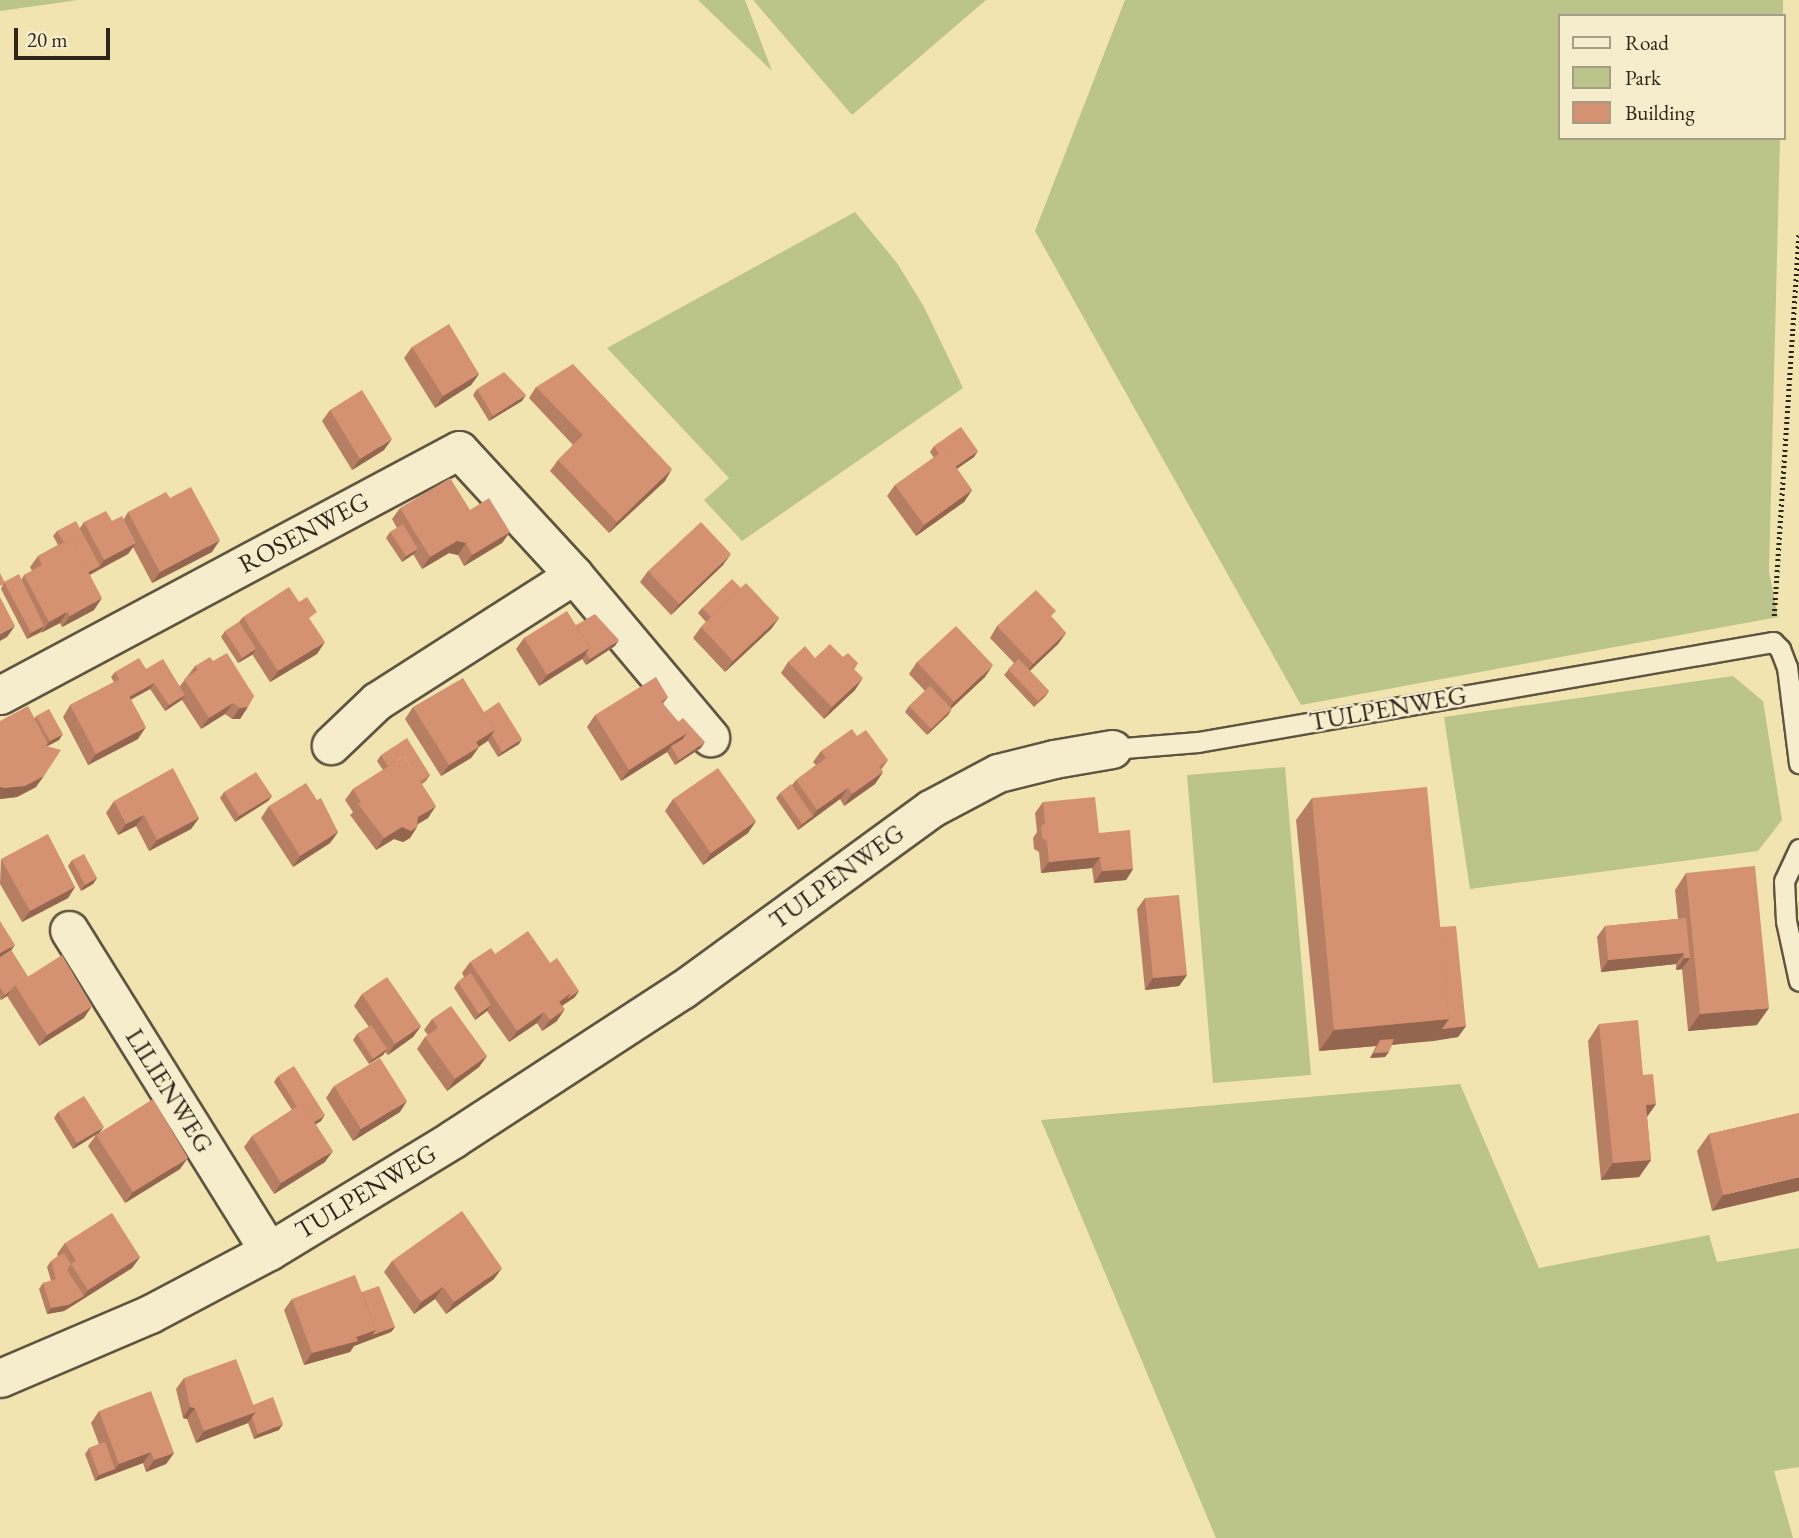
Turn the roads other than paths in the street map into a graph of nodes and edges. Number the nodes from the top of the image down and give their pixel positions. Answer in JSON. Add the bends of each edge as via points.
{"nodes":[{"id":1,"x":574,"y":575,"type":"junction"},
{"id":2,"x":0,"y":695,"type":"edge"},
{"id":3,"x":710,"y":737,"type":"dead end"},
{"id":4,"x":331,"y":745,"type":"dead end"},
{"id":5,"x":1112,"y":749,"type":"joint"},
{"id":6,"x":1799,"y":763,"type":"edge"},
{"id":7,"x":1799,"y":849,"type":"edge"},
{"id":8,"x":69,"y":930,"type":"dead end"},
{"id":9,"x":1799,"y":981,"type":"edge"},
{"id":10,"x":270,"y":1251,"type":"junction"},
{"id":11,"x":0,"y":1378,"type":"edge"}],
"edges":[{"from":1,"to":2,"type":"street","name":"ROSENWEG","via":[[459,450]]},
{"from":1,"to":3,"type":"street","name":"ROSENWEG"},
{"from":1,"to":4,"type":"street","via":[[377,701]]},
{"from":5,"to":6,"type":"lane","name":"TULPENWEG","via":[[1198,742],[1773,642],[1787,667]]},
{"from":5,"to":10,"type":"street","name":"TULPENWEG","via":[[998,774],[930,809],[682,989],[453,1139]]},
{"from":7,"to":9,"type":"lane","via":[[1784,881],[1786,921]]},
{"from":8,"to":10,"type":"street","name":"LILIENWEG"},
{"from":10,"to":11,"type":"street","name":"TULPENWEG","via":[[150,1314]]}]}
